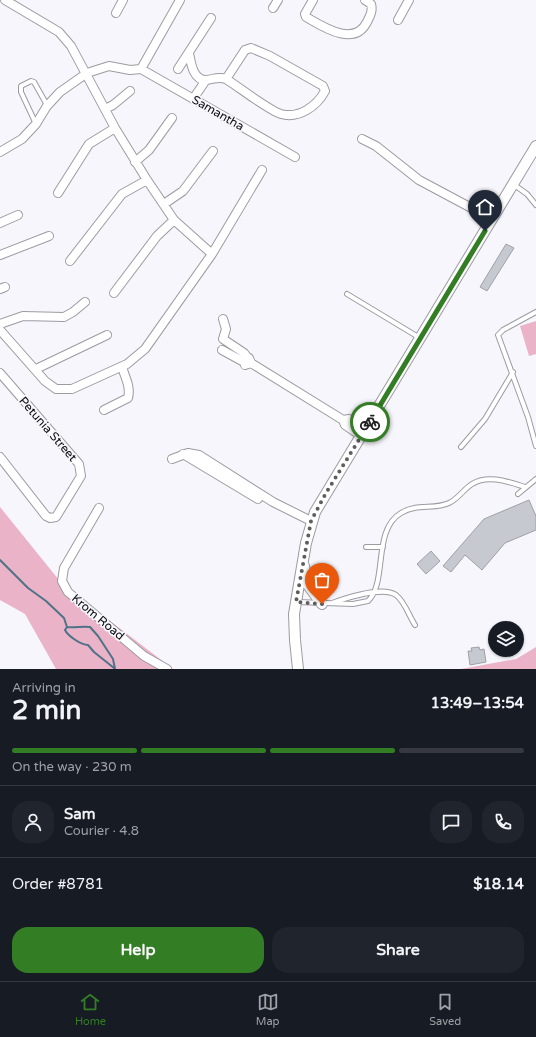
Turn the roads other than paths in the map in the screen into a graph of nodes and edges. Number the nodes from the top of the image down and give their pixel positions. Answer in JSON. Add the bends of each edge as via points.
{"nodes":[{"id":1,"x":5,"y":0,"type":"edge"},
{"id":2,"x":123,"y":0,"type":"edge"},
{"id":3,"x":180,"y":0,"type":"edge"},
{"id":4,"x":278,"y":0,"type":"edge"},
{"id":5,"x":313,"y":0,"type":"edge"},
{"id":6,"x":365,"y":0,"type":"edge"},
{"id":7,"x":409,"y":0,"type":"edge"},
{"id":8,"x":273,"y":8,"type":"dead end"},
{"id":9,"x":116,"y":12,"type":"dead end"},
{"id":10,"x":212,"y":18,"type":"dead end"},
{"id":11,"x":398,"y":20,"type":"dead end"},
{"id":12,"x":189,"y":53,"type":"junction"},
{"id":13,"x":141,"y":68,"type":"junction"},
{"id":14,"x":178,"y":69,"type":"dead end"},
{"id":15,"x":87,"y":73,"type":"junction"},
{"id":16,"x":226,"y":79,"type":"junction"},
{"id":17,"x":206,"y":80,"type":"junction"},
{"id":18,"x":130,"y":91,"type":"dead end"},
{"id":19,"x":193,"y":99,"type":"junction"},
{"id":20,"x":47,"y":106,"type":"junction"},
{"id":21,"x":105,"y":109,"type":"junction"},
{"id":22,"x":172,"y":118,"type":"dead end"},
{"id":23,"x":36,"y":124,"type":"junction"},
{"id":24,"x":115,"y":128,"type":"junction"},
{"id":25,"x":362,"y":139,"type":"dead end"},
{"id":26,"x":536,"y":146,"type":"edge"},
{"id":27,"x":213,"y":151,"type":"dead end"},
{"id":28,"x":0,"y":152,"type":"edge"},
{"id":29,"x":295,"y":157,"type":"dead end"},
{"id":30,"x":135,"y":162,"type":"junction"},
{"id":31,"x":262,"y":170,"type":"dead end"},
{"id":32,"x":147,"y":180,"type":"junction"},
{"id":33,"x":513,"y":184,"type":"junction"},
{"id":34,"x":58,"y":193,"type":"dead end"},
{"id":35,"x":164,"y":204,"type":"junction"},
{"id":36,"x":536,"y":205,"type":"edge"},
{"id":37,"x":18,"y":215,"type":"dead end"},
{"id":38,"x":492,"y":219,"type":"junction"},
{"id":39,"x":174,"y":220,"type":"junction"},
{"id":40,"x":0,"y":223,"type":"edge"},
{"id":41,"x":48,"y":236,"type":"dead end"},
{"id":42,"x":212,"y":254,"type":"junction"},
{"id":43,"x":0,"y":255,"type":"edge"},
{"id":44,"x":70,"y":261,"type":"dead end"},
{"id":45,"x":114,"y":293,"type":"dead end"},
{"id":46,"x":347,"y":294,"type":"dead end"},
{"id":47,"x":85,"y":302,"type":"dead end"},
{"id":48,"x":536,"y":312,"type":"edge"},
{"id":49,"x":223,"y":319,"type":"dead end"},
{"id":50,"x":0,"y":324,"type":"edge"},
{"id":51,"x":0,"y":330,"type":"edge"},
{"id":52,"x":107,"y":335,"type":"dead end"},
{"id":53,"x":421,"y":338,"type":"junction"},
{"id":54,"x":222,"y":350,"type":"dead end"},
{"id":55,"x":247,"y":361,"type":"junction"},
{"id":56,"x":122,"y":367,"type":"junction"},
{"id":57,"x":36,"y":370,"type":"junction"},
{"id":58,"x":512,"y":372,"type":"junction"},
{"id":59,"x":0,"y":373,"type":"edge"},
{"id":60,"x":104,"y":410,"type":"dead end"},
{"id":61,"x":364,"y":433,"type":"junction"},
{"id":62,"x":536,"y":446,"type":"edge"},
{"id":63,"x":461,"y":447,"type":"dead end"},
{"id":64,"x":0,"y":457,"type":"edge"},
{"id":65,"x":172,"y":459,"type":"dead end"},
{"id":66,"x":536,"y":479,"type":"edge"},
{"id":67,"x":525,"y":487,"type":"junction"},
{"id":68,"x":518,"y":494,"type":"dead end"},
{"id":69,"x":99,"y":508,"type":"dead end"},
{"id":70,"x":310,"y":525,"type":"junction"},
{"id":71,"x":366,"y":547,"type":"dead end"},
{"id":72,"x":382,"y":547,"type":"junction"},
{"id":73,"x":303,"y":560,"type":"junction"},
{"id":74,"x":374,"y":592,"type":"junction"},
{"id":75,"x":296,"y":602,"type":"junction"},
{"id":76,"x":326,"y":604,"type":"junction"},
{"id":77,"x":415,"y":625,"type":"dead end"},
{"id":78,"x":167,"y":669,"type":"edge"},
{"id":79,"x":298,"y":669,"type":"edge"}],
"edges":[{"from":1,"to":15,"type":"street","via":[[59,32],[71,46]]},
{"from":2,"to":9,"type":"street"},
{"from":3,"to":13,"type":"street"},
{"from":4,"to":8,"type":"street"},
{"from":5,"to":6,"type":"street","via":[[305,14],[306,17],[330,30],[348,35],[365,25],[372,9],[371,4]]},
{"from":7,"to":11,"type":"street"},
{"from":10,"to":12,"type":"street"},
{"from":12,"to":14,"type":"street"},
{"from":12,"to":17,"type":"street","via":[[197,77]]},
{"from":13,"to":15,"type":"street","via":[[130,70],[110,66]]},
{"from":13,"to":19,"type":"street","name":"Samantha"},
{"from":15,"to":20,"type":"street","via":[[60,92]]},
{"from":15,"to":21,"type":"street"},
{"from":16,"to":16,"type":"street","via":[[286,115],[315,106],[325,91],[323,86],[251,48],[244,50]]},
{"from":16,"to":17,"type":"street","via":[[216,77]]},
{"from":17,"to":19,"type":"street"},
{"from":18,"to":21,"type":"street"},
{"from":19,"to":29,"type":"street","name":"Samantha"},
{"from":20,"to":23,"type":"street"},
{"from":20,"to":23,"type":"lane","via":[[34,82],[30,81],[21,86],[20,92]]},
{"from":21,"to":24,"type":"street"},
{"from":22,"to":30,"type":"street","via":[[149,150]]},
{"from":23,"to":28,"type":"street","via":[[22,139]]},
{"from":24,"to":30,"type":"street"},
{"from":24,"to":34,"type":"street","via":[[89,144]]},
{"from":25,"to":38,"type":"street","via":[[376,146],[419,180]]},
{"from":26,"to":33,"type":"street"},
{"from":27,"to":35,"type":"street","via":[[183,191]]},
{"from":30,"to":32,"type":"street"},
{"from":31,"to":42,"type":"street"},
{"from":32,"to":35,"type":"street"},
{"from":32,"to":44,"type":"street","via":[[122,194]]},
{"from":33,"to":36,"type":"lane","via":[[527,194]]},
{"from":33,"to":38,"type":"street"},
{"from":35,"to":39,"type":"street"},
{"from":37,"to":40,"type":"street"},
{"from":38,"to":53,"type":"street"},
{"from":39,"to":42,"type":"street"},
{"from":39,"to":45,"type":"street","via":[[158,236]]},
{"from":41,"to":43,"type":"street"},
{"from":42,"to":56,"type":"street","via":[[145,349]]},
{"from":46,"to":53,"type":"lane"},
{"from":47,"to":50,"type":"street","via":[[64,316],[23,316]]},
{"from":48,"to":58,"type":"lane","via":[[498,335]]},
{"from":49,"to":55,"type":"street","via":[[226,329],[223,339],[244,353]]},
{"from":51,"to":57,"type":"street"},
{"from":52,"to":57,"type":"street"},
{"from":53,"to":61,"type":"street"},
{"from":54,"to":55,"type":"street"},
{"from":55,"to":61,"type":"street","via":[[343,420],[349,420]]},
{"from":56,"to":57,"type":"street","via":[[72,389],[64,390],[50,385]]},
{"from":56,"to":60,"type":"street","via":[[128,382],[128,398]]},
{"from":58,"to":62,"type":"lane"},
{"from":58,"to":63,"type":"lane","via":[[485,419]]},
{"from":59,"to":64,"type":"street","name":"Petunia Street","via":[[79,464],[81,476],[56,517],[50,518]]},
{"from":61,"to":70,"type":"street","via":[[326,493]]},
{"from":65,"to":70,"type":"street","via":[[183,454],[199,455]]},
{"from":66,"to":67,"type":"lane"},
{"from":67,"to":68,"type":"lane"},
{"from":67,"to":72,"type":"lane","via":[[502,480],[486,480],[472,483],[449,504],[419,506],[406,510],[390,523]]},
{"from":69,"to":78,"type":"street","name":"Krom Road","via":[[64,568],[62,582],[71,596],[144,656]]},
{"from":70,"to":73,"type":"street"},
{"from":71,"to":72,"type":"lane"},
{"from":72,"to":74,"type":"lane"},
{"from":73,"to":75,"type":"street"},
{"from":73,"to":76,"type":"street","via":[[308,585]]},
{"from":74,"to":76,"type":"lane","via":[[364,592]]},
{"from":74,"to":76,"type":"lane","via":[[370,600],[362,604]]},
{"from":74,"to":77,"type":"lane","via":[[395,595]]},
{"from":75,"to":76,"type":"lane"},
{"from":75,"to":79,"type":"street","via":[[294,626]]}]}
